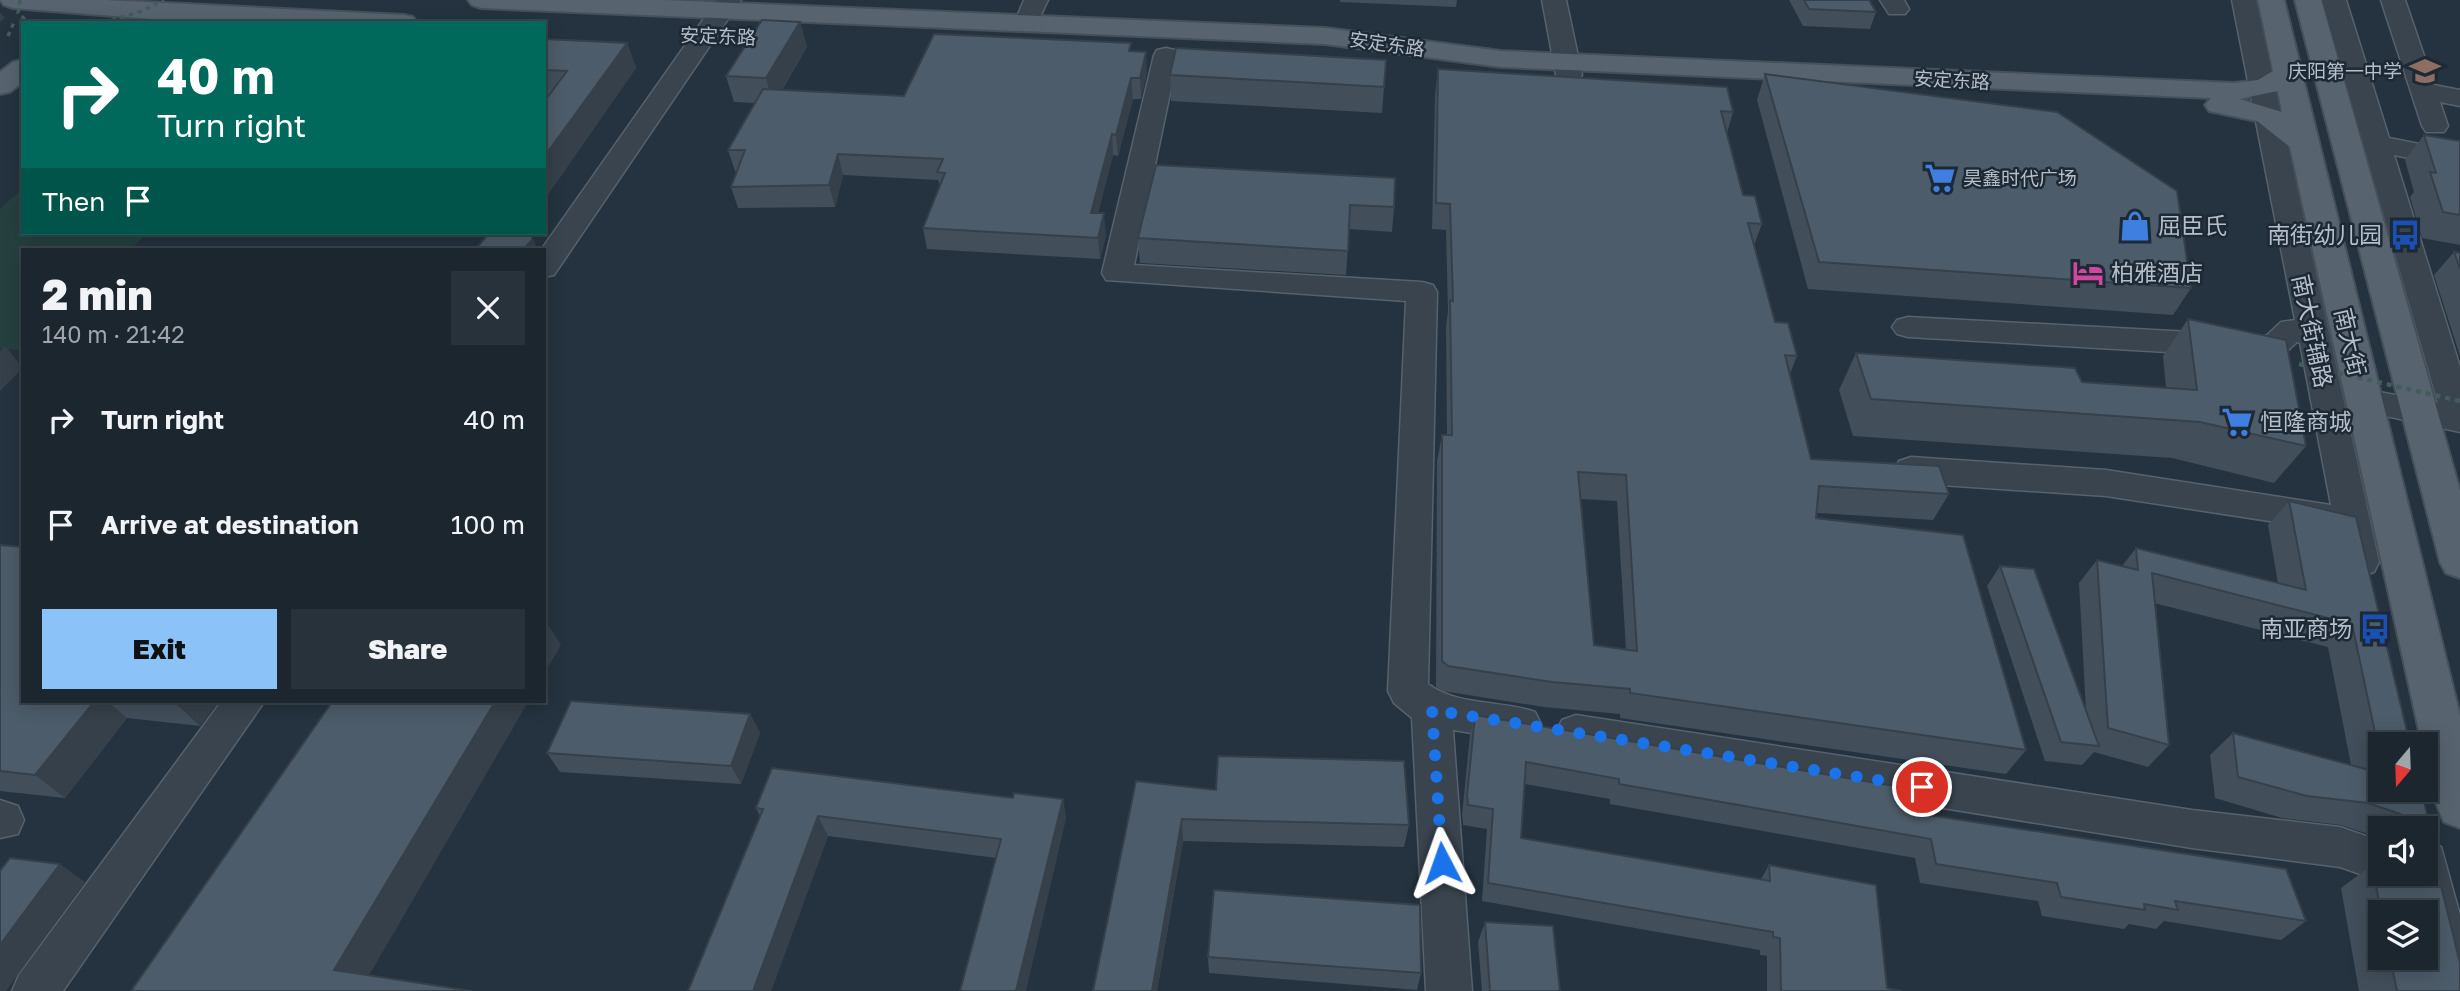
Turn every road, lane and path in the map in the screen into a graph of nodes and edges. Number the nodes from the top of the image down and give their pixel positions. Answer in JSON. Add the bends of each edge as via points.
{"nodes":[{"id":1,"x":13,"y":0,"type":"edge"},
{"id":2,"x":20,"y":0,"type":"edge"},
{"id":3,"x":164,"y":0,"type":"edge"},
{"id":4,"x":481,"y":0,"type":"edge"},
{"id":5,"x":489,"y":0,"type":"edge"},
{"id":6,"x":1544,"y":0,"type":"edge"},
{"id":7,"x":1554,"y":0,"type":"edge"},
{"id":8,"x":2244,"y":0,"type":"edge"},
{"id":9,"x":2271,"y":0,"type":"edge"},
{"id":10,"x":2308,"y":0,"type":"edge"},
{"id":11,"x":2334,"y":0,"type":"edge"},
{"id":12,"x":2393,"y":0,"type":"edge"},
{"id":13,"x":725,"y":6,"type":"edge"},
{"id":14,"x":77,"y":9,"type":"edge"},
{"id":15,"x":106,"y":10,"type":"edge"},
{"id":16,"x":1031,"y":12,"type":"edge"},
{"id":17,"x":27,"y":21,"type":"edge"},
{"id":18,"x":50,"y":21,"type":"edge"},
{"id":19,"x":354,"y":21,"type":"edge"},
{"id":20,"x":546,"y":29,"type":"edge"},
{"id":21,"x":21,"y":42,"type":"edge"},
{"id":22,"x":699,"y":42,"type":"junction"},
{"id":23,"x":1166,"y":55,"type":"junction"},
{"id":24,"x":0,"y":58,"type":"edge"},
{"id":25,"x":1563,"y":68,"type":"junction"},
{"id":26,"x":21,"y":70,"type":"edge"},
{"id":27,"x":0,"y":86,"type":"edge"},
{"id":28,"x":2424,"y":91,"type":"junction"},
{"id":29,"x":2273,"y":92,"type":"junction"},
{"id":30,"x":2460,"y":98,"type":"edge"},
{"id":31,"x":2435,"y":126,"type":"dead end"},
{"id":32,"x":2378,"y":144,"type":"junction"},
{"id":33,"x":2305,"y":146,"type":"junction"},
{"id":34,"x":2460,"y":160,"type":"edge"},
{"id":35,"x":546,"y":265,"type":"edge"},
{"id":36,"x":2393,"y":313,"type":"junction"},
{"id":37,"x":1908,"y":327,"type":"dead end"},
{"id":38,"x":2306,"y":351,"type":"junction"},
{"id":39,"x":2453,"y":380,"type":"edge"},
{"id":40,"x":2460,"y":401,"type":"edge"},
{"id":41,"x":2364,"y":406,"type":"junction"},
{"id":42,"x":2419,"y":417,"type":"junction"},
{"id":43,"x":2460,"y":419,"type":"edge"},
{"id":44,"x":2460,"y":431,"type":"edge"},
{"id":45,"x":1911,"y":470,"type":"edge"},
{"id":46,"x":2352,"y":522,"type":"junction"},
{"id":47,"x":2393,"y":532,"type":"junction"},
{"id":48,"x":2460,"y":562,"type":"edge"},
{"id":49,"x":2367,"y":589,"type":"edge"},
{"id":50,"x":243,"y":703,"type":"edge"},
{"id":51,"x":1432,"y":710,"type":"junction"},
{"id":52,"x":2460,"y":807,"type":"edge"},
{"id":53,"x":2368,"y":857,"type":"edge"},
{"id":54,"x":2435,"y":886,"type":"edge"},
{"id":55,"x":35,"y":991,"type":"edge"},
{"id":56,"x":1450,"y":991,"type":"edge"},
{"id":57,"x":2455,"y":991,"type":"edge"}],
"edges":[{"from":1,"to":14,"type":"main road"},
{"from":2,"to":17,"type":"path","bridge":true,"via":[[18,13]]},
{"from":3,"to":15,"type":"path","bridge":true,"via":[[142,11]]},
{"from":4,"to":5,"type":"main road","name":"安定东路"},
{"from":5,"to":13,"type":"main road","name":"安定东路"},
{"from":6,"to":25,"type":"street"},
{"from":7,"to":25,"type":"street"},
{"from":8,"to":29,"type":"street","name":"南大街辅路"},
{"from":9,"to":29,"type":"main road","name":"南大街"},
{"from":10,"to":36,"type":"main road","name":"南大街"},
{"from":11,"to":32,"type":"street"},
{"from":12,"to":28,"type":"street"},
{"from":13,"to":16,"type":"main road","name":"安定东路"},
{"from":13,"to":22,"type":"street"},
{"from":14,"to":15,"type":"main road"},
{"from":14,"to":18,"type":"main road"},
{"from":15,"to":19,"type":"main road"},
{"from":16,"to":25,"type":"main road","name":"安定东路","via":[[1325,36]]},
{"from":20,"to":22,"type":"main road","name":"安定东路"},
{"from":21,"to":24,"type":"main road"},
{"from":22,"to":23,"type":"main road","name":"安定东路"},
{"from":22,"to":35,"type":"street"},
{"from":23,"to":25,"type":"main road","name":"安定东路"},
{"from":23,"to":51,"type":"street","via":[[1117,273],[1422,292],[1408,691]]},
{"from":25,"to":29,"type":"main road","name":"安定东路","via":[[2241,106]]},
{"from":26,"to":27,"type":"main road"},
{"from":28,"to":30,"type":"street"},
{"from":28,"to":31,"type":"street"},
{"from":29,"to":33,"type":"main road","name":"南大街"},
{"from":29,"to":33,"type":"main road","name":"安定东路","via":[[2285,125]]},
{"from":29,"to":38,"type":"street","name":"南大街辅路"},
{"from":32,"to":34,"type":"street"},
{"from":32,"to":39,"type":"street"},
{"from":33,"to":41,"type":"main road","name":"南大街"},
{"from":36,"to":39,"type":"street"},
{"from":36,"to":42,"type":"main road","name":"南大街"},
{"from":37,"to":38,"type":"street","via":[[2273,347],[2292,329]]},
{"from":38,"to":40,"type":"path","bridge":true},
{"from":38,"to":46,"type":"street","name":"南大街辅路"},
{"from":39,"to":43,"type":"street"},
{"from":41,"to":42,"type":"street"},
{"from":41,"to":47,"type":"main road","name":"南大街"},
{"from":42,"to":43,"type":"street"},
{"from":42,"to":44,"type":"street"},
{"from":42,"to":48,"type":"main road","name":"南大街"},
{"from":45,"to":46,"type":"street","via":[[2106,483]]},
{"from":46,"to":47,"type":"street"},
{"from":46,"to":49,"type":"street","name":"南大街辅路"},
{"from":47,"to":52,"type":"main road","name":"南大街"},
{"from":50,"to":55,"type":"street"},
{"from":51,"to":53,"type":"street","via":[[2340,848]]},
{"from":51,"to":56,"type":"street"},
{"from":54,"to":57,"type":"street"}]}
